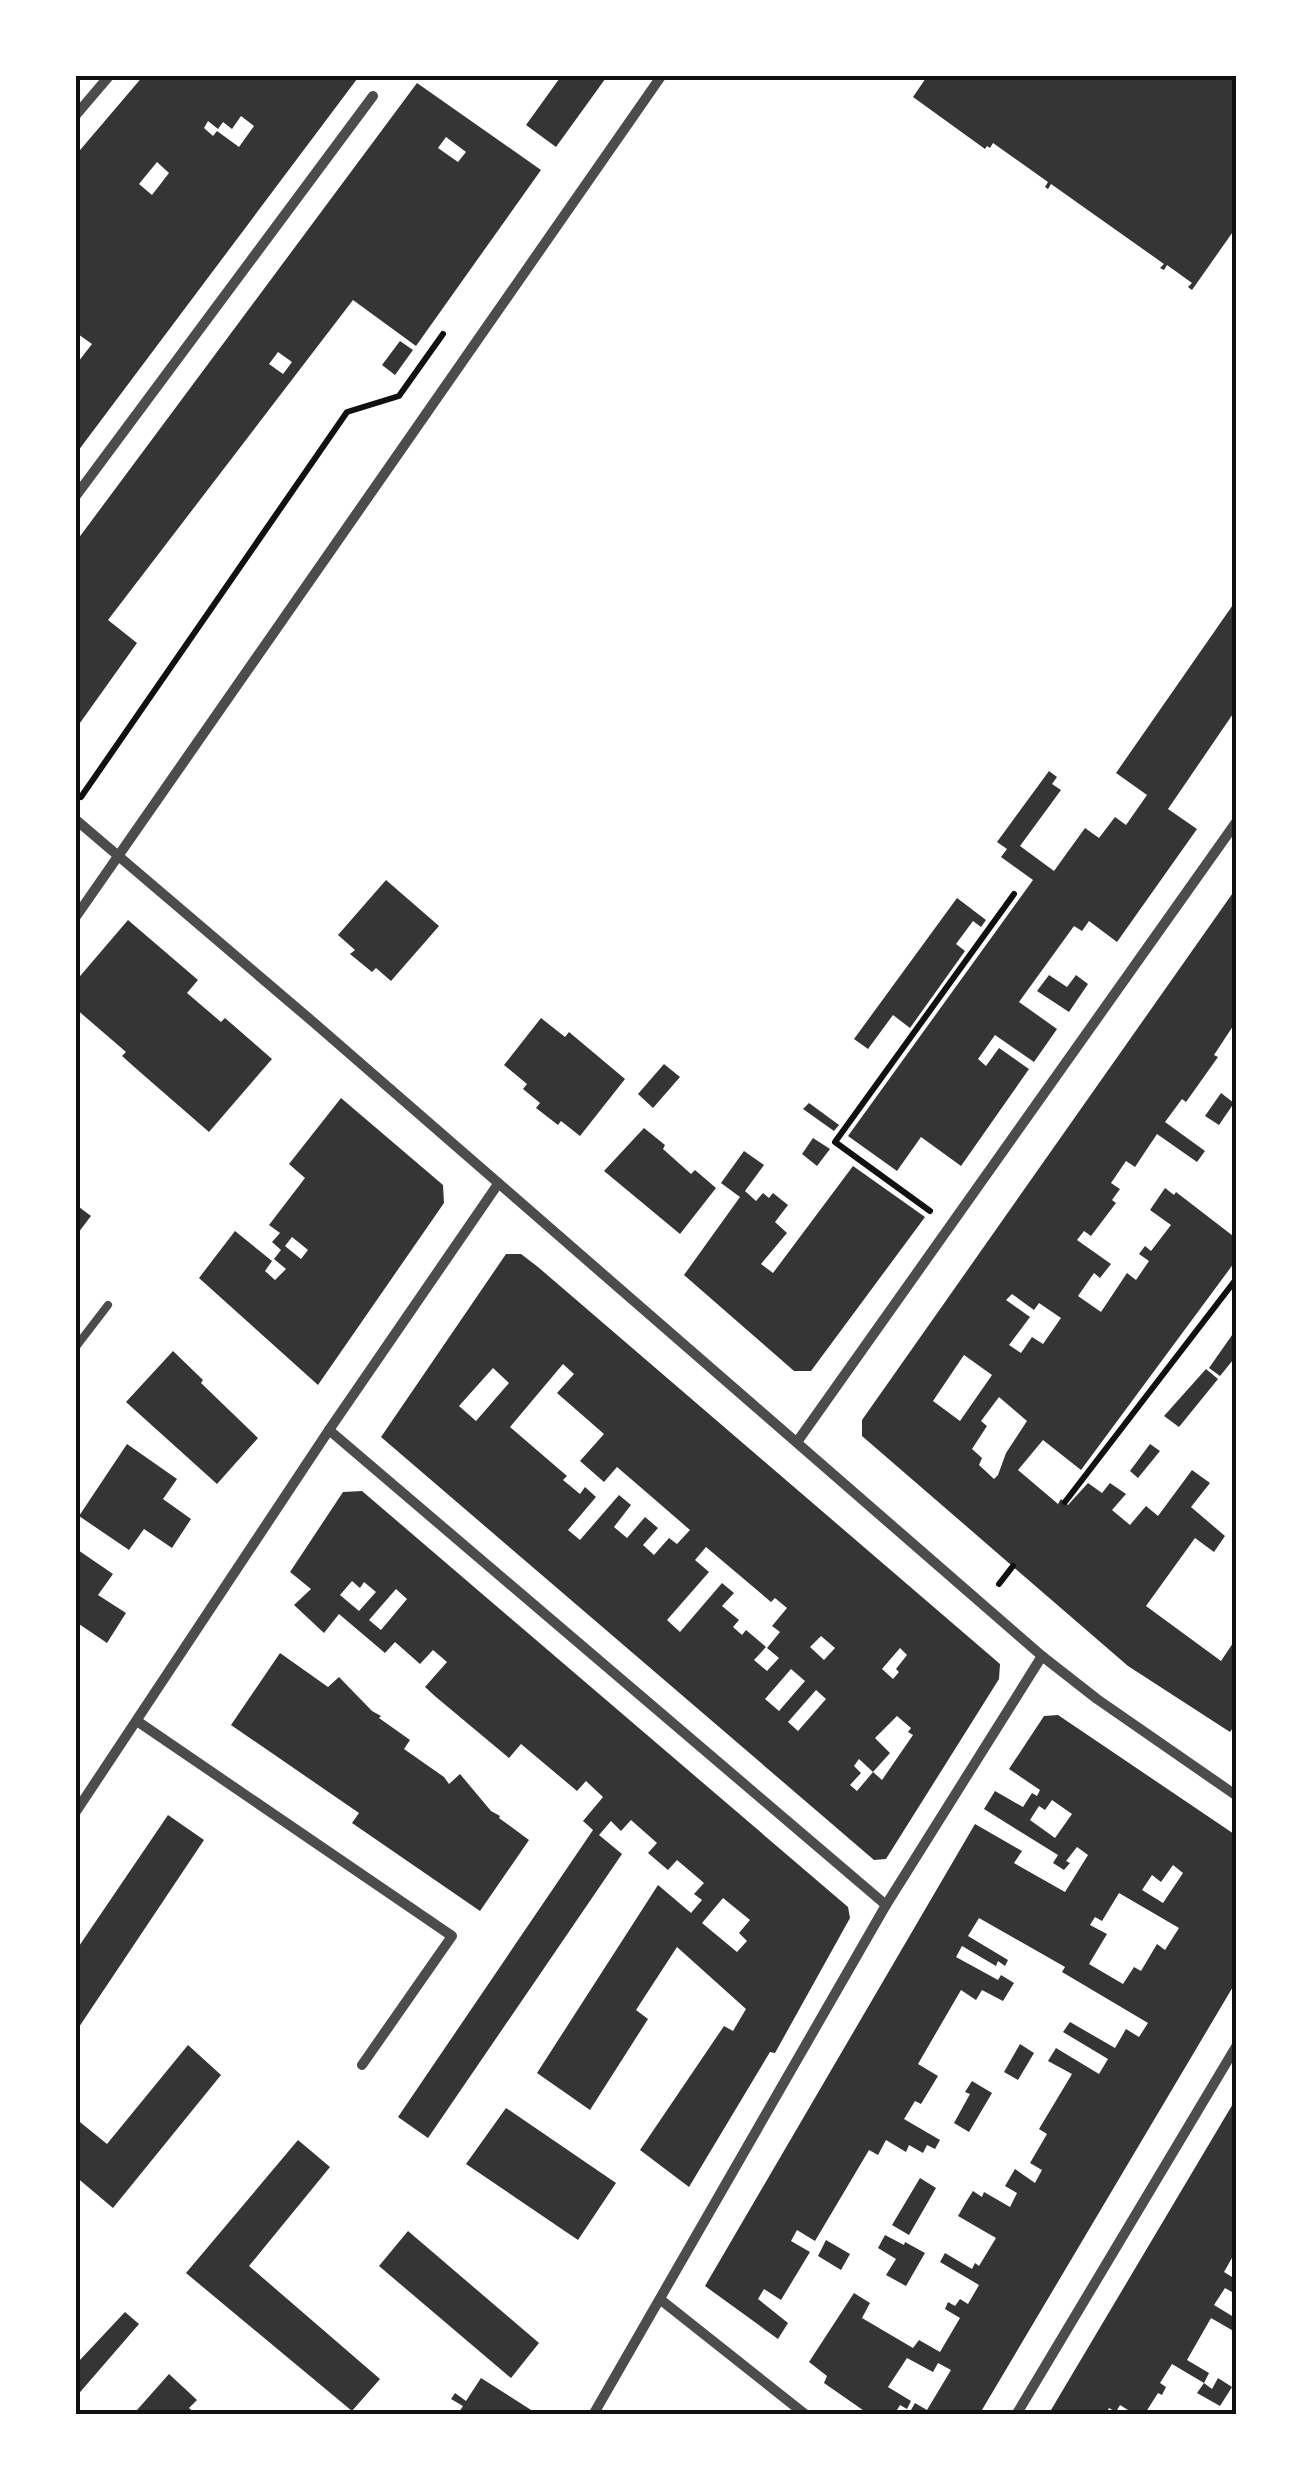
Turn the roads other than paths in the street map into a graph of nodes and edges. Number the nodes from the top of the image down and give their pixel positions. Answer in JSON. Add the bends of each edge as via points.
{"nodes":[{"id":1,"x":110,"y":75,"type":"edge"},
{"id":2,"x":662,"y":75,"type":"edge"},
{"id":3,"x":373,"y":96,"type":"dead end"},
{"id":4,"x":75,"y":116,"type":"edge"},
{"id":5,"x":75,"y":497,"type":"edge"},
{"id":6,"x":75,"y":820,"type":"edge"},
{"id":7,"x":1237,"y":821,"type":"edge"},
{"id":8,"x":120,"y":857,"type":"junction"},
{"id":9,"x":75,"y":918,"type":"edge"},
{"id":10,"x":498,"y":1184,"type":"junction"},
{"id":11,"x":108,"y":1305,"type":"dead end"},
{"id":12,"x":75,"y":1348,"type":"edge"},
{"id":13,"x":329,"y":1430,"type":"junction"},
{"id":14,"x":797,"y":1442,"type":"junction"},
{"id":15,"x":1042,"y":1656,"type":"junction"},
{"id":16,"x":137,"y":1721,"type":"junction"},
{"id":17,"x":1237,"y":1796,"type":"edge"},
{"id":18,"x":75,"y":1812,"type":"edge"},
{"id":19,"x":886,"y":1905,"type":"junction"},
{"id":20,"x":1237,"y":2045,"type":"edge"},
{"id":21,"x":362,"y":2065,"type":"dead end"},
{"id":22,"x":661,"y":2300,"type":"junction"},
{"id":23,"x":593,"y":2415,"type":"edge"},
{"id":24,"x":806,"y":2415,"type":"edge"},
{"id":25,"x":1016,"y":2415,"type":"edge"}],
"edges":[{"from":1,"to":4,"type":"street"},
{"from":2,"to":8,"type":"street"},
{"from":3,"to":5,"type":"street"},
{"from":6,"to":8,"type":"street"},
{"from":7,"to":14,"type":"street"},
{"from":8,"to":9,"type":"street"},
{"from":8,"to":10,"type":"street"},
{"from":10,"to":13,"type":"street"},
{"from":10,"to":14,"type":"street"},
{"from":11,"to":12,"type":"lane"},
{"from":13,"to":16,"type":"street"},
{"from":13,"to":19,"type":"street"},
{"from":14,"to":15,"type":"street"},
{"from":15,"to":17,"type":"street"},
{"from":15,"to":19,"type":"street"},
{"from":16,"to":18,"type":"street"},
{"from":16,"to":21,"type":"street","via":[[452,1936]]},
{"from":19,"to":22,"type":"street"},
{"from":20,"to":25,"type":"street"},
{"from":22,"to":23,"type":"street"},
{"from":22,"to":24,"type":"street"}]}
